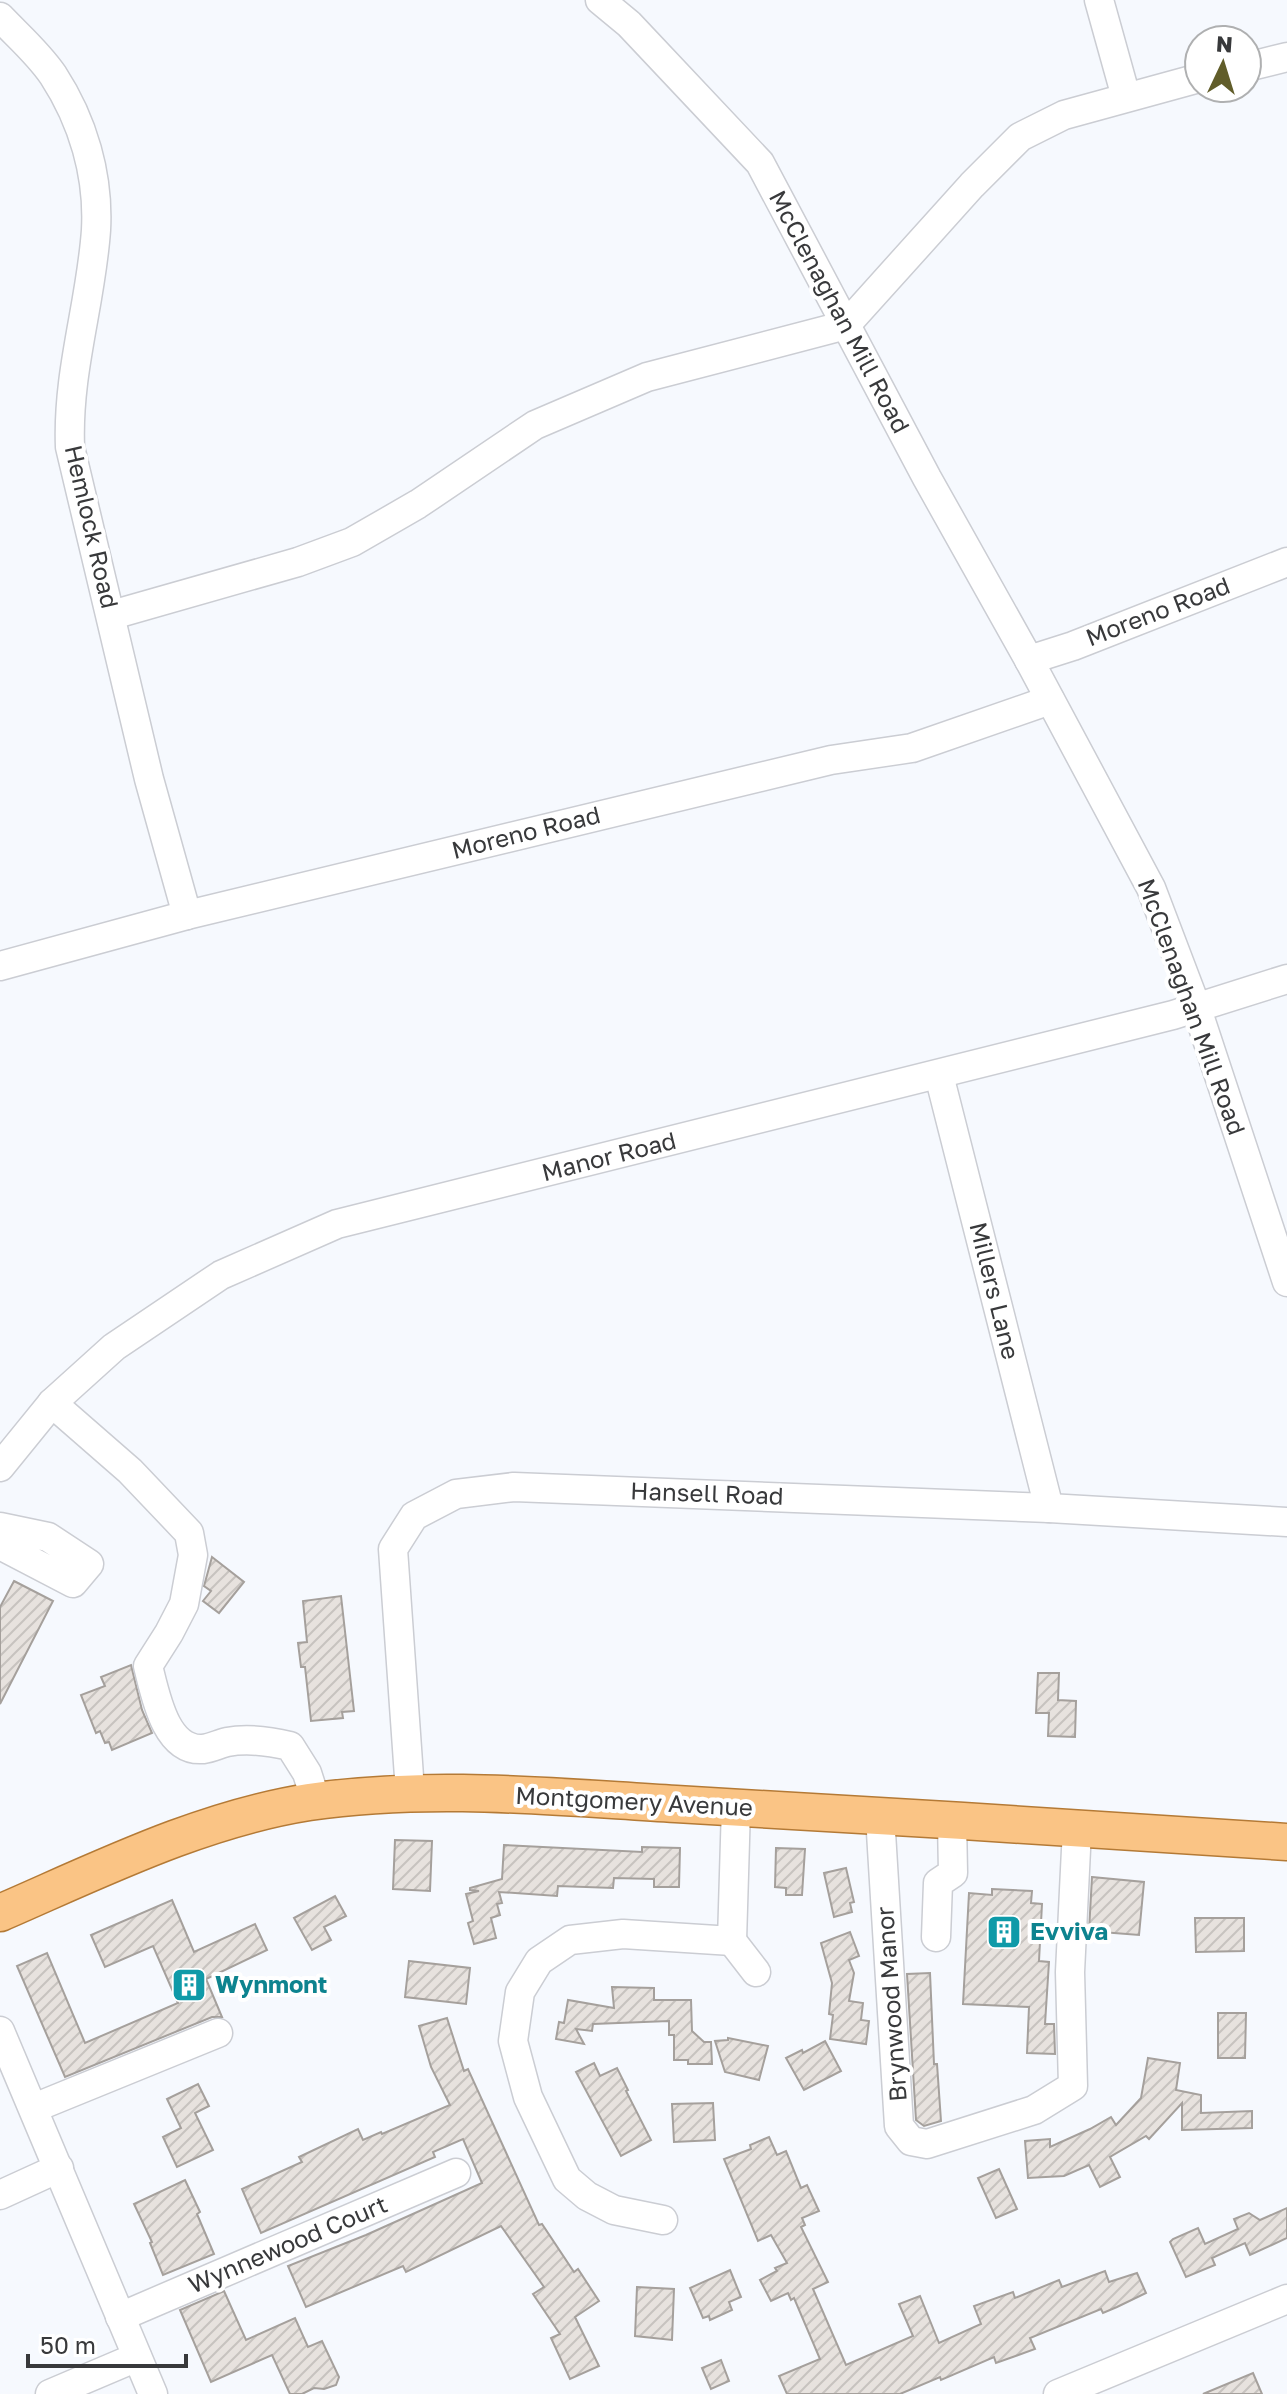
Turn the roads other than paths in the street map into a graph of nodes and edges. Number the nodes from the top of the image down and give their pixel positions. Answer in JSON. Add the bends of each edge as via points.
{"nodes":[{"id":1,"x":600,"y":0,"type":"edge"},
{"id":2,"x":1099,"y":0,"type":"edge"},
{"id":3,"x":0,"y":17,"type":"edge"},
{"id":4,"x":1287,"y":57,"type":"edge"},
{"id":5,"x":1263,"y":63,"type":"edge"},
{"id":6,"x":1183,"y":82,"type":"edge"},
{"id":7,"x":1126,"y":97,"type":"junction"},
{"id":8,"x":846,"y":325,"type":"junction"},
{"id":9,"x":1287,"y":562,"type":"edge"},
{"id":10,"x":112,"y":615,"type":"junction"},
{"id":11,"x":1029,"y":660,"type":"junction"},
{"id":12,"x":1050,"y":700,"type":"junction"},
{"id":13,"x":187,"y":915,"type":"junction"},
{"id":14,"x":0,"y":966,"type":"edge"},
{"id":15,"x":1287,"y":979,"type":"edge"},
{"id":16,"x":1197,"y":1009,"type":"junction"},
{"id":17,"x":939,"y":1075,"type":"junction"},
{"id":18,"x":1287,"y":1282,"type":"edge"},
{"id":19,"x":52,"y":1403,"type":"junction"},
{"id":20,"x":0,"y":1467,"type":"edge"},
{"id":21,"x":1049,"y":1508,"type":"junction"},
{"id":22,"x":1287,"y":1522,"type":"edge"},
{"id":23,"x":0,"y":1527,"type":"edge"},
{"id":24,"x":0,"y":1545,"type":"edge"},
{"id":25,"x":410,"y":1791,"type":"junction"},
{"id":26,"x":316,"y":1801,"type":"junction"},
{"id":27,"x":736,"y":1807,"type":"junction"},
{"id":28,"x":880,"y":1816,"type":"junction"},
{"id":29,"x":952,"y":1821,"type":"junction"},
{"id":30,"x":1077,"y":1829,"type":"junction"},
{"id":31,"x":1287,"y":1843,"type":"edge"},
{"id":32,"x":0,"y":1913,"type":"edge"},
{"id":33,"x":936,"y":1937,"type":"dead end"},
{"id":34,"x":732,"y":1941,"type":"junction"},
{"id":35,"x":756,"y":1972,"type":"dead end"},
{"id":36,"x":0,"y":2031,"type":"edge"},
{"id":37,"x":218,"y":2033,"type":"dead end"},
{"id":38,"x":34,"y":2108,"type":"junction"},
{"id":39,"x":59,"y":2168,"type":"junction"},
{"id":40,"x":456,"y":2173,"type":"dead end"},
{"id":41,"x":0,"y":2195,"type":"edge"},
{"id":42,"x":663,"y":2220,"type":"dead end"},
{"id":43,"x":1287,"y":2299,"type":"edge"},
{"id":44,"x":120,"y":2317,"type":"junction"},
{"id":45,"x":137,"y":2357,"type":"junction"},
{"id":46,"x":50,"y":2394,"type":"edge"},
{"id":47,"x":153,"y":2394,"type":"edge"},
{"id":48,"x":1058,"y":2394,"type":"edge"}],
"edges":[{"from":1,"to":8,"type":"street","name":"McClenaghan Mill Road","via":[[760,163]]},
{"from":2,"to":7,"type":"street"},
{"from":3,"to":10,"type":"street","name":"Hemlock Road","via":[[52,74],[88,149],[96,231],[69,409],[70,447]]},
{"from":4,"to":5,"type":"street"},
{"from":6,"to":7,"type":"street"},
{"from":7,"to":8,"type":"street","via":[[1064,115],[1020,137]]},
{"from":8,"to":10,"type":"street","via":[[647,377],[535,425],[352,542]]},
{"from":8,"to":11,"type":"street","name":"McClenaghan Mill Road"},
{"from":9,"to":11,"type":"street","name":"Moreno Road"},
{"from":10,"to":13,"type":"street","name":"Hemlock Road"},
{"from":11,"to":12,"type":"street","name":"McClenaghan Mill Road"},
{"from":12,"to":13,"type":"street","name":"Moreno Road","via":[[912,748],[831,760]]},
{"from":12,"to":16,"type":"street","name":"McClenaghan Mill Road","via":[[1151,888]]},
{"from":13,"to":14,"type":"street","name":"Moreno Road"},
{"from":15,"to":16,"type":"street","name":"Manor Road"},
{"from":16,"to":17,"type":"street","name":"Manor Road"},
{"from":16,"to":18,"type":"street","name":"McClenaghan Mill Road"},
{"from":17,"to":19,"type":"street","name":"Manor Road","via":[[337,1224],[221,1275],[114,1347]]},
{"from":17,"to":21,"type":"street","name":"Millers Lane"},
{"from":19,"to":20,"type":"street","name":"Manor Road"},
{"from":19,"to":26,"type":"street","via":[[130,1471],[189,1533],[193,1555],[184,1604],[148,1666],[158,1709],[178,1741],[200,1750],[264,1740],[290,1746]]},
{"from":21,"to":22,"type":"street","name":"Hansell Road"},
{"from":21,"to":25,"type":"street","name":"Hansell Road","via":[[514,1487],[456,1494],[414,1516],[393,1549]]},
{"from":23,"to":24,"type":"street","via":[[48,1537],[89,1564],[73,1583]]},
{"from":25,"to":26,"type":"main road","name":"Montgomery Avenue"},
{"from":25,"to":27,"type":"main road","name":"Montgomery Avenue"},
{"from":26,"to":32,"type":"main road","name":"Montgomery Avenue","via":[[157,1845]]},
{"from":27,"to":28,"type":"main road","name":"Montgomery Avenue"},
{"from":27,"to":34,"type":"street"},
{"from":28,"to":29,"type":"main road","name":"Montgomery Avenue"},
{"from":28,"to":30,"type":"street","name":"Brynwood Manor","via":[[899,2126],[911,2141],[927,2144],[1034,2110],[1073,2086],[1070,1972]]},
{"from":29,"to":30,"type":"main road","name":"Montgomery Avenue"},
{"from":29,"to":33,"type":"street","via":[[953,1873],[938,1883]]},
{"from":30,"to":31,"type":"main road","name":"Montgomery Avenue"},
{"from":34,"to":35,"type":"street"},
{"from":34,"to":42,"type":"street","via":[[623,1934],[570,1940],[539,1961],[520,1992],[513,2041],[528,2097],[567,2179],[614,2210]]},
{"from":36,"to":38,"type":"street"},
{"from":37,"to":38,"type":"street"},
{"from":38,"to":39,"type":"street"},
{"from":39,"to":41,"type":"street"},
{"from":39,"to":44,"type":"street"},
{"from":40,"to":44,"type":"street","name":"Wynnewood Court"},
{"from":43,"to":48,"type":"street"},
{"from":44,"to":45,"type":"street"},
{"from":45,"to":46,"type":"street"},
{"from":45,"to":47,"type":"street"}]}
